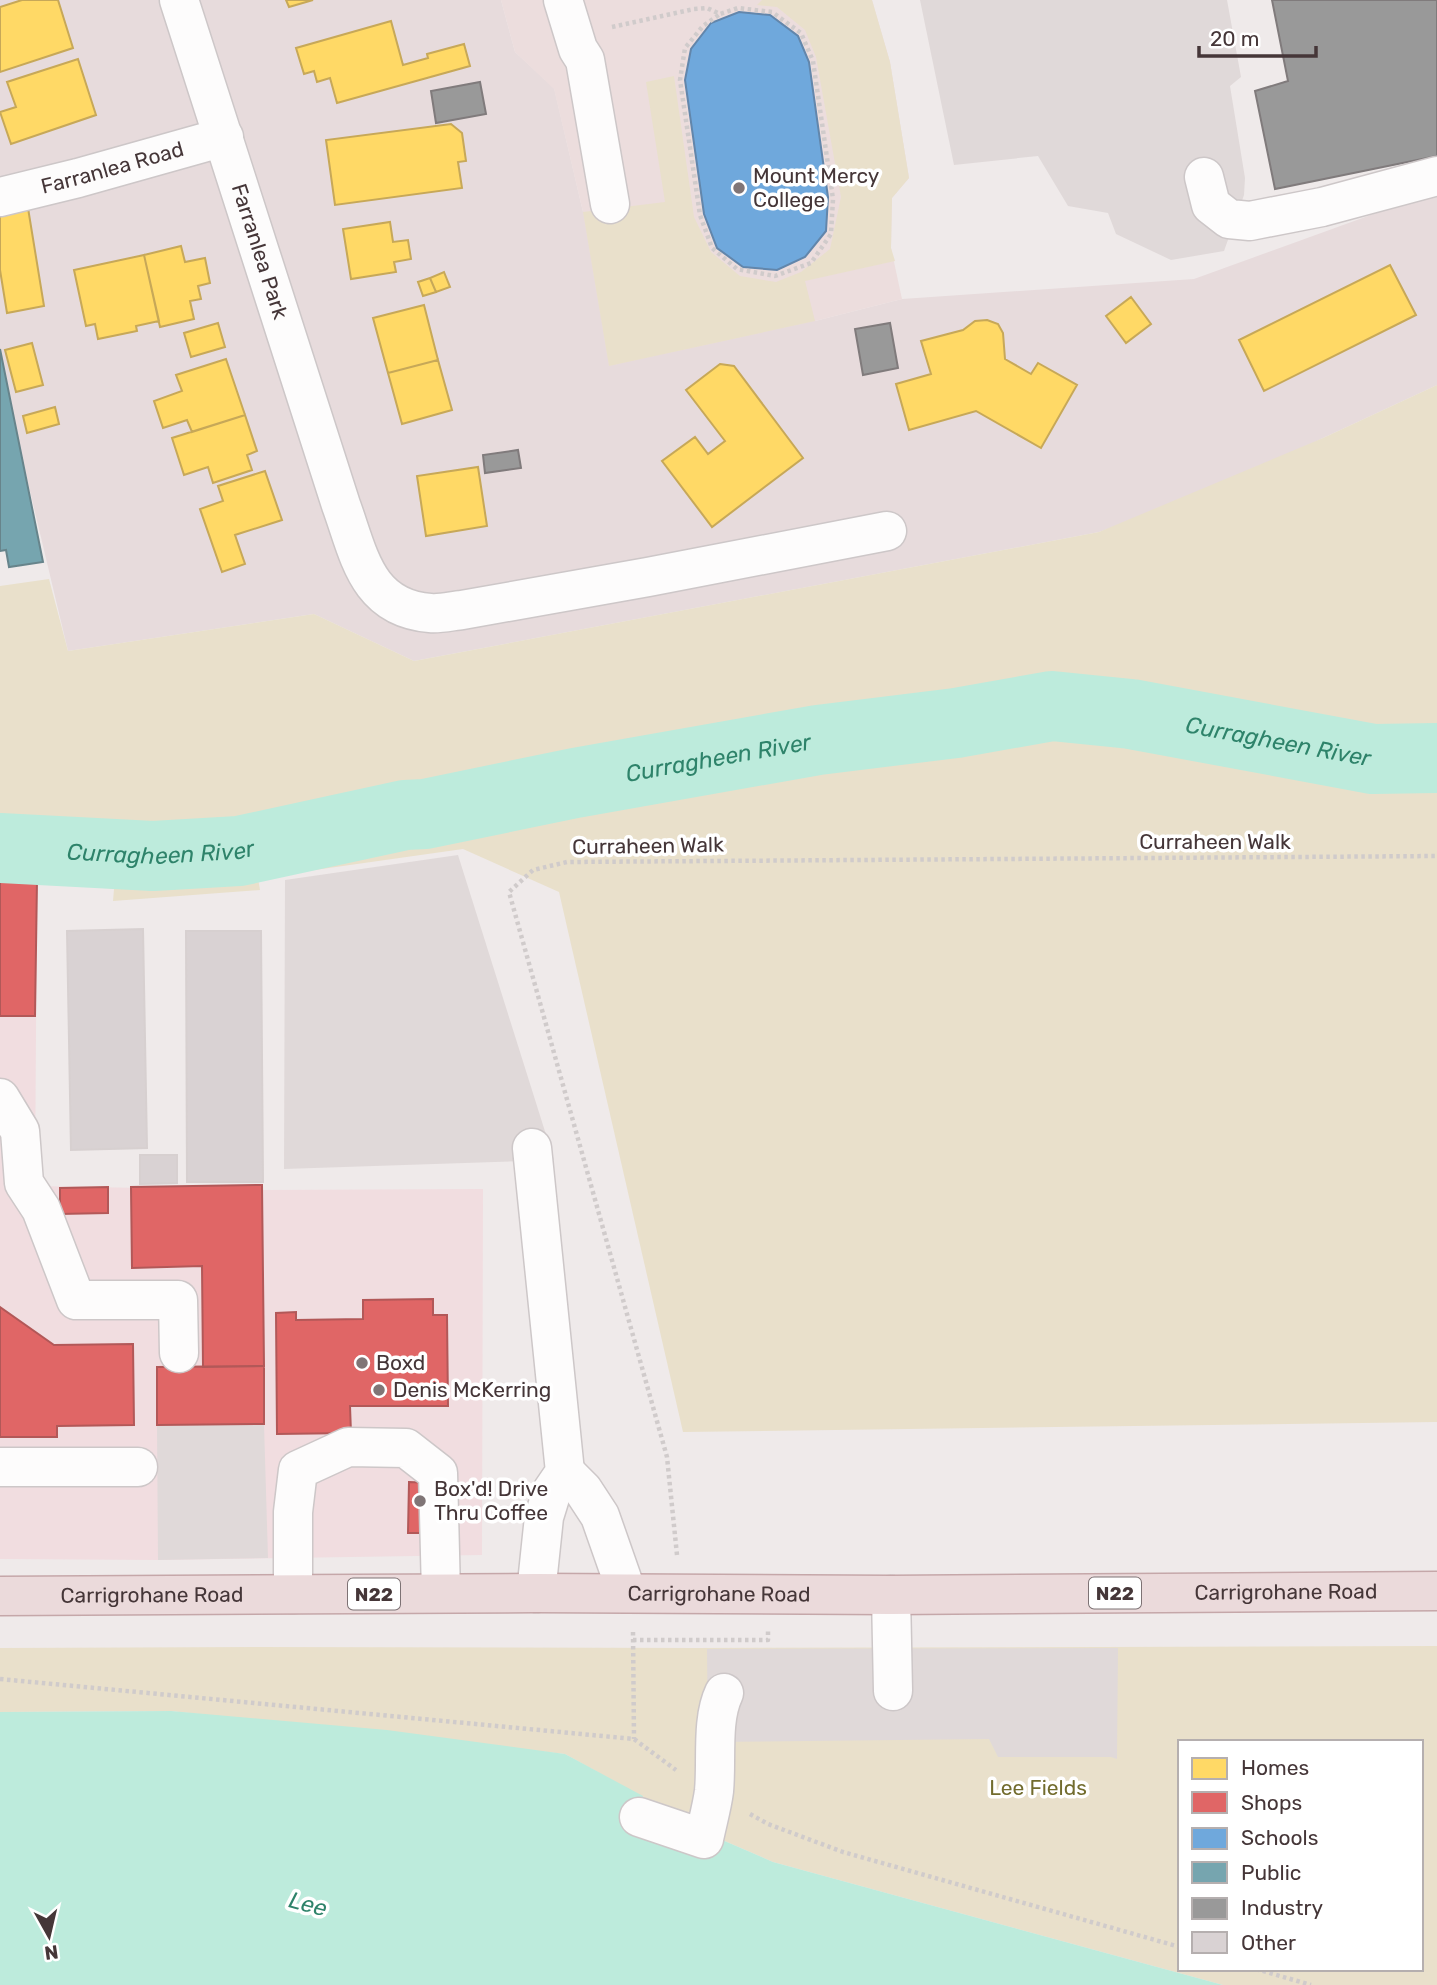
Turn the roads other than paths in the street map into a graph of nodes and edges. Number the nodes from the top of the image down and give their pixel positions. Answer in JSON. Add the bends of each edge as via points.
{"nodes":[{"id":1,"x":179,"y":0,"type":"edge"},
{"id":2,"x":563,"y":0,"type":"edge"},
{"id":3,"x":224,"y":137,"type":"junction"},
{"id":4,"x":1437,"y":176,"type":"edge"},
{"id":5,"x":1204,"y":177,"type":"dead end"},
{"id":6,"x":0,"y":197,"type":"edge"},
{"id":7,"x":610,"y":204,"type":"dead end"},
{"id":8,"x":887,"y":531,"type":"dead end"},
{"id":9,"x":0,"y":1098,"type":"edge"},
{"id":10,"x":531,"y":1148,"type":"dead end"},
{"id":11,"x":179,"y":1353,"type":"dead end"},
{"id":12,"x":0,"y":1467,"type":"edge"},
{"id":13,"x":138,"y":1468,"type":"dead end"},
{"id":14,"x":565,"y":1472,"type":"junction"},
{"id":15,"x":1437,"y":1591,"type":"edge"},
{"id":16,"x":536,"y":1592,"type":"junction"},
{"id":17,"x":441,"y":1593,"type":"junction"},
{"id":18,"x":629,"y":1593,"type":"junction"},
{"id":19,"x":293,"y":1594,"type":"junction"},
{"id":20,"x":891,"y":1595,"type":"junction"},
{"id":21,"x":0,"y":1596,"type":"edge"},
{"id":22,"x":893,"y":1691,"type":"dead end"},
{"id":23,"x":724,"y":1693,"type":"dead end"},
{"id":24,"x":639,"y":1817,"type":"dead end"}],
"edges":[{"from":1,"to":3,"type":"street","name":"Farranlea Park"},
{"from":2,"to":7,"type":"street","via":[[585,60]]},
{"from":3,"to":6,"type":"street","name":"Farranlea Road"},
{"from":3,"to":8,"type":"street","name":"Farranlea Park","via":[[364,570],[381,593],[407,610],[432,614],[462,610]]},
{"from":4,"to":5,"type":"street","via":[[1250,221],[1229,219],[1211,205]]},
{"from":9,"to":11,"type":"street","via":[[20,1131],[24,1183],[41,1209],[76,1300],[178,1300]]},
{"from":10,"to":14,"type":"street"},
{"from":12,"to":13,"type":"street"},
{"from":14,"to":16,"type":"street","via":[[552,1491],[544,1517]]},
{"from":14,"to":18,"type":"street","via":[[600,1516]]},
{"from":15,"to":20,"type":"highway","name":"Carrigrohane Road","number":"N22"},
{"from":16,"to":17,"type":"highway","name":"Carrigrohane Road","number":"N22"},
{"from":16,"to":18,"type":"highway","name":"Carrigrohane Road","number":"N22"},
{"from":17,"to":19,"type":"highway","name":"Carrigrohane Road","number":"N22"},
{"from":17,"to":19,"type":"street","via":[[439,1473],[406,1448],[348,1447],[298,1470]]},
{"from":18,"to":20,"type":"highway","name":"Carrigrohane Road","number":"N22"},
{"from":19,"to":21,"type":"highway","name":"Carrigrohane Road","number":"N22"},
{"from":20,"to":22,"type":"street"},
{"from":23,"to":24,"type":"street","via":[[719,1702],[714,1793],[704,1839]]}]}
